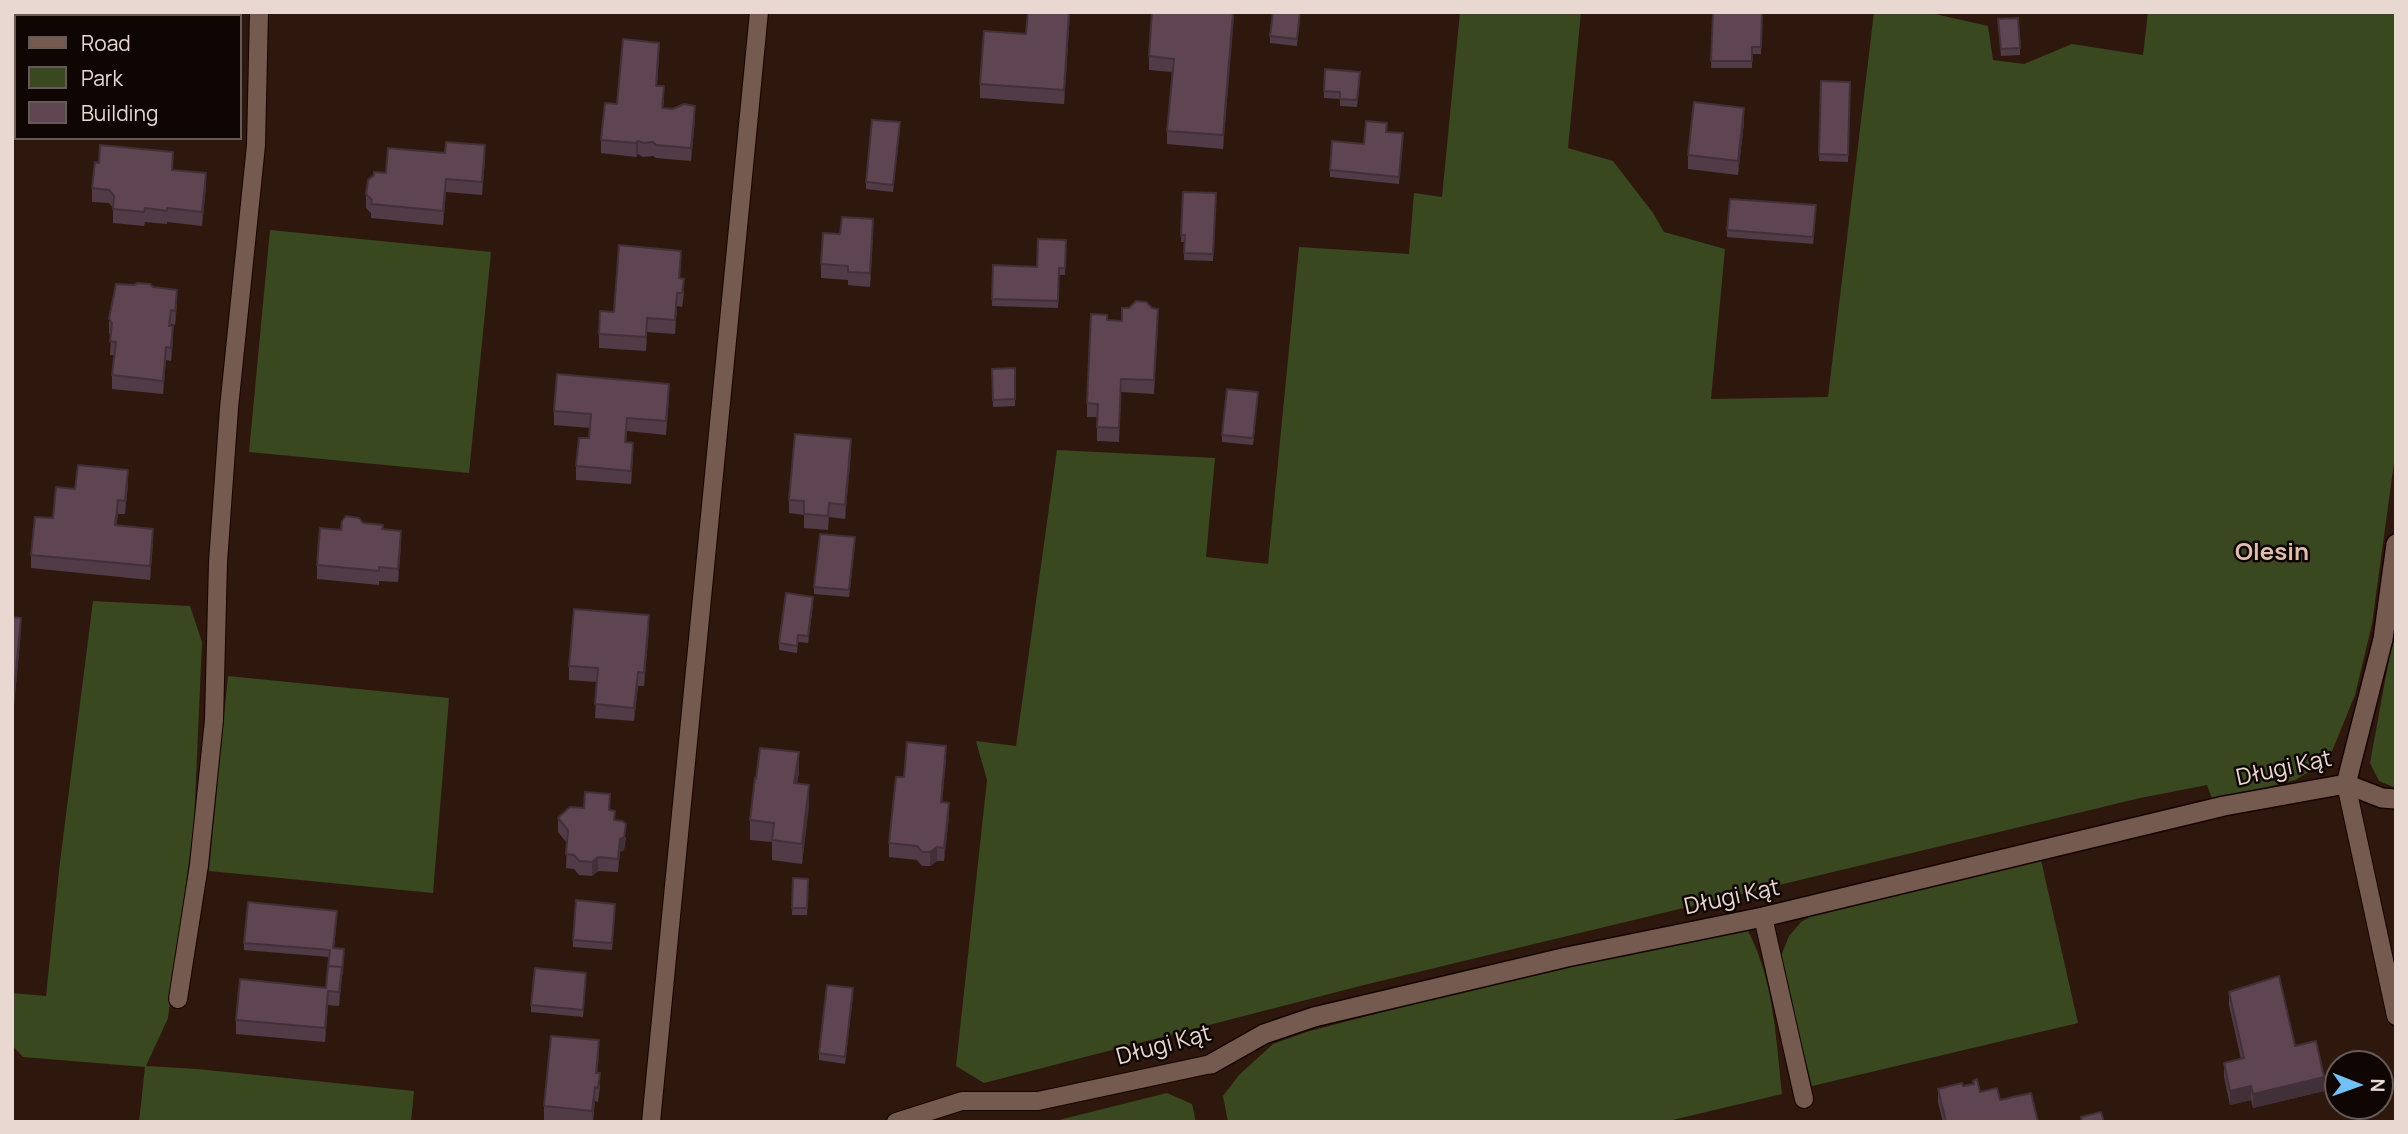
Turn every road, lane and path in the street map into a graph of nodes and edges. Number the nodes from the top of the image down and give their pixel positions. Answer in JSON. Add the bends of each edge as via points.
{"nodes":[{"id":1,"x":259,"y":12,"type":"edge"},
{"id":2,"x":759,"y":12,"type":"edge"},
{"id":3,"x":14,"y":104,"type":"edge"},
{"id":4,"x":12,"y":123,"type":"edge"},
{"id":5,"x":2396,"y":544,"type":"edge"},
{"id":6,"x":2346,"y":784,"type":"junction"},
{"id":7,"x":2396,"y":799,"type":"edge"},
{"id":8,"x":1763,"y":917,"type":"junction"},
{"id":9,"x":178,"y":999,"type":"dead end"},
{"id":10,"x":2396,"y":1016,"type":"edge"},
{"id":11,"x":1211,"y":1064,"type":"joint"},
{"id":12,"x":1804,"y":1099,"type":"dead end"},
{"id":13,"x":651,"y":1122,"type":"edge"},
{"id":14,"x":896,"y":1122,"type":"edge"}],
"edges":[{"from":1,"to":9,"type":"lane","via":[[256,145],[218,562],[214,720],[199,865]]},
{"from":2,"to":13,"type":"lane"},
{"from":3,"to":4,"type":"lane"},
{"from":5,"to":6,"type":"street","name":"Długi Kąt","via":[[2383,639]]},
{"from":6,"to":7,"type":"street"},
{"from":6,"to":8,"type":"street","name":"Długi Kąt","via":[[2224,806]]},
{"from":6,"to":10,"type":"lane"},
{"from":8,"to":11,"type":"street","name":"Długi Kąt","via":[[1567,957],[1314,1017],[1264,1034]]},
{"from":8,"to":12,"type":"lane"},
{"from":11,"to":14,"type":"lane","name":"Długi Kąt","via":[[1038,1101],[962,1101]]}]}
